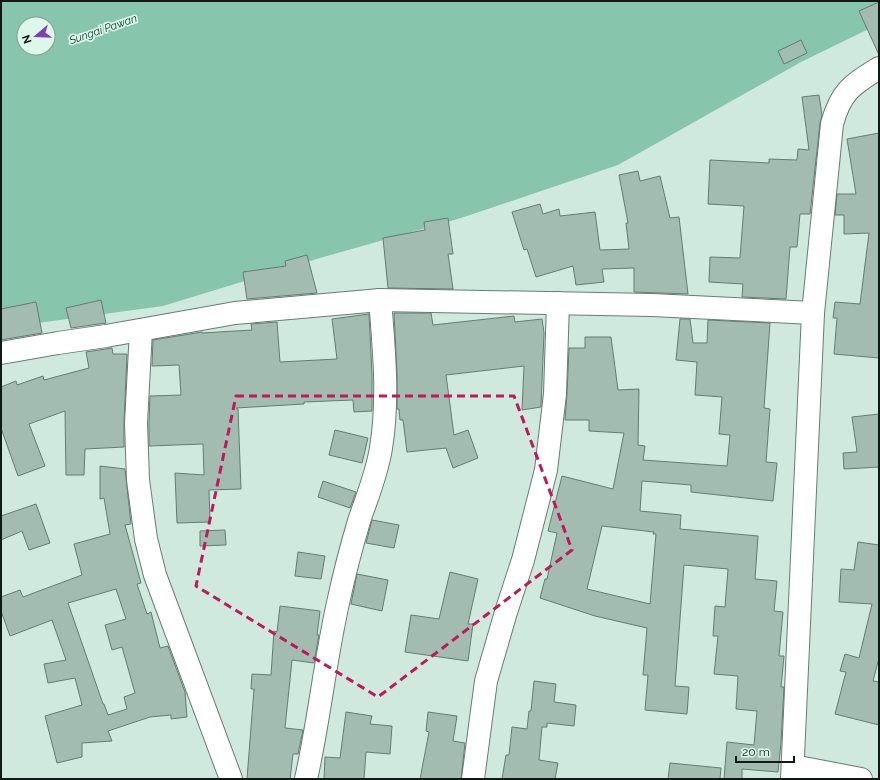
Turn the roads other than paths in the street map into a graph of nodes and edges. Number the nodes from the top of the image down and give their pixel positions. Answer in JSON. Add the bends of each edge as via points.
{"nodes":[{"id":1,"x":879,"y":68,"type":"edge"},
{"id":2,"x":380,"y":300,"type":"junction"},
{"id":3,"x":558,"y":302,"type":"junction"},
{"id":4,"x":813,"y":313,"type":"junction"},
{"id":5,"x":141,"y":330,"type":"junction"},
{"id":6,"x":1,"y":353,"type":"edge"},
{"id":7,"x":793,"y":772,"type":"edge"},
{"id":8,"x":231,"y":779,"type":"edge"},
{"id":9,"x":306,"y":779,"type":"edge"},
{"id":10,"x":473,"y":779,"type":"edge"},
{"id":11,"x":861,"y":779,"type":"edge"}],
"edges":[{"from":1,"to":4,"type":"street","via":[[842,97],[834,116]]},
{"from":2,"to":3,"type":"street"},
{"from":2,"to":5,"type":"street","via":[[234,313]]},
{"from":2,"to":9,"type":"street","via":[[385,369],[385,412],[381,449],[374,482],[350,552],[335,616]]},
{"from":3,"to":4,"type":"street"},
{"from":3,"to":10,"type":"street","via":[[555,394],[546,470],[523,560],[486,681]]},
{"from":4,"to":7,"type":"street"},
{"from":5,"to":6,"type":"street"},
{"from":5,"to":8,"type":"street","via":[[136,423],[138,480],[146,539],[155,575]]},
{"from":7,"to":11,"type":"street"}]}
